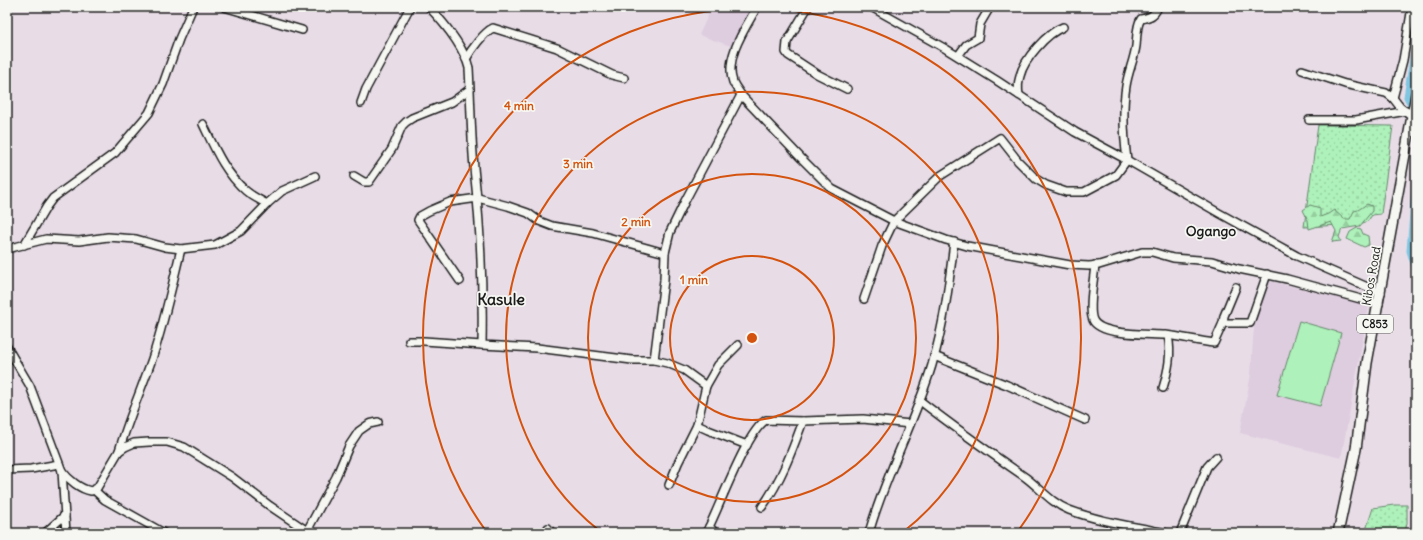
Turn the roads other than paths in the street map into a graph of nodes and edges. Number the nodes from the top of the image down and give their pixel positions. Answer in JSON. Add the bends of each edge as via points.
{"nodes":[{"id":1,"x":193,"y":7,"type":"edge"},
{"id":2,"x":224,"y":7,"type":"edge"},
{"id":3,"x":410,"y":7,"type":"edge"},
{"id":4,"x":429,"y":7,"type":"edge"},
{"id":5,"x":757,"y":7,"type":"edge"},
{"id":6,"x":808,"y":7,"type":"edge"},
{"id":7,"x":871,"y":7,"type":"edge"},
{"id":8,"x":990,"y":7,"type":"edge"},
{"id":9,"x":1158,"y":7,"type":"edge"},
{"id":10,"x":1412,"y":7,"type":"edge"},
{"id":11,"x":1063,"y":26,"type":"dead end"},
{"id":12,"x":302,"y":30,"type":"dead end"},
{"id":13,"x":958,"y":56,"type":"junction"},
{"id":14,"x":466,"y":59,"type":"junction"},
{"id":15,"x":1302,"y":70,"type":"dead end"},
{"id":16,"x":624,"y":78,"type":"dead end"},
{"id":17,"x":470,"y":89,"type":"junction"},
{"id":18,"x":848,"y":89,"type":"dead end"},
{"id":19,"x":1019,"y":95,"type":"junction"},
{"id":20,"x":1416,"y":95,"type":"edge"},
{"id":21,"x":741,"y":96,"type":"junction"},
{"id":22,"x":1393,"y":98,"type":"junction"},
{"id":23,"x":361,"y":104,"type":"dead end"},
{"id":24,"x":1410,"y":114,"type":"junction"},
{"id":25,"x":1309,"y":120,"type":"dead end"},
{"id":26,"x":203,"y":124,"type":"dead end"},
{"id":27,"x":1127,"y":160,"type":"junction"},
{"id":28,"x":314,"y":176,"type":"dead end"},
{"id":29,"x":354,"y":176,"type":"dead end"},
{"id":30,"x":478,"y":198,"type":"junction"},
{"id":31,"x":267,"y":204,"type":"junction"},
{"id":32,"x":894,"y":221,"type":"junction"},
{"id":33,"x":954,"y":242,"type":"junction"},
{"id":34,"x":24,"y":245,"type":"junction"},
{"id":35,"x":181,"y":249,"type":"junction"},
{"id":36,"x":7,"y":250,"type":"edge"},
{"id":37,"x":665,"y":253,"type":"junction"},
{"id":38,"x":1095,"y":265,"type":"junction"},
{"id":39,"x":1267,"y":274,"type":"junction"},
{"id":40,"x":460,"y":281,"type":"dead end"},
{"id":41,"x":1236,"y":288,"type":"dead end"},
{"id":42,"x":1381,"y":293,"type":"junction"},
{"id":43,"x":864,"y":299,"type":"dead end"},
{"id":44,"x":1379,"y":304,"type":"junction"},
{"id":45,"x":1223,"y":323,"type":"junction"},
{"id":46,"x":1168,"y":336,"type":"junction"},
{"id":47,"x":409,"y":342,"type":"dead end"},
{"id":48,"x":482,"y":345,"type":"junction"},
{"id":49,"x":738,"y":345,"type":"dead end"},
{"id":50,"x":7,"y":348,"type":"edge"},
{"id":51,"x":934,"y":356,"type":"junction"},
{"id":52,"x":654,"y":360,"type":"junction"},
{"id":53,"x":706,"y":386,"type":"junction"},
{"id":54,"x":1163,"y":388,"type":"dead end"},
{"id":55,"x":919,"y":400,"type":"junction"},
{"id":56,"x":1084,"y":420,"type":"dead end"},
{"id":57,"x":803,"y":421,"type":"junction"},
{"id":58,"x":378,"y":422,"type":"dead end"},
{"id":59,"x":698,"y":424,"type":"junction"},
{"id":60,"x":910,"y":424,"type":"junction"},
{"id":61,"x":747,"y":445,"type":"junction"},
{"id":62,"x":119,"y":451,"type":"junction"},
{"id":63,"x":1216,"y":457,"type":"dead end"},
{"id":64,"x":59,"y":464,"type":"junction"},
{"id":65,"x":7,"y":470,"type":"edge"},
{"id":66,"x":62,"y":471,"type":"junction"},
{"id":67,"x":669,"y":485,"type":"dead end"},
{"id":68,"x":94,"y":490,"type":"junction"},
{"id":69,"x":762,"y":506,"type":"dead end"},
{"id":70,"x":65,"y":515,"type":"junction"},
{"id":71,"x":1125,"y":529,"type":"edge"},
{"id":72,"x":708,"y":530,"type":"edge"},
{"id":73,"x":308,"y":532,"type":"edge"},
{"id":74,"x":871,"y":532,"type":"edge"},
{"id":75,"x":45,"y":533,"type":"edge"},
{"id":76,"x":66,"y":533,"type":"edge"},
{"id":77,"x":164,"y":533,"type":"edge"},
{"id":78,"x":716,"y":533,"type":"edge"},
{"id":79,"x":1166,"y":533,"type":"edge"},
{"id":80,"x":1180,"y":533,"type":"edge"},
{"id":81,"x":1338,"y":533,"type":"edge"}],
"edges":[{"from":1,"to":34,"type":"street","via":[[149,113],[115,153],[53,198]]},
{"from":2,"to":12,"type":"street"},
{"from":3,"to":23,"type":"street","via":[[366,89]]},
{"from":4,"to":14,"type":"street"},
{"from":5,"to":21,"type":"street","via":[[732,59],[731,76]]},
{"from":6,"to":18,"type":"street","via":[[787,42],[786,52],[817,74]]},
{"from":7,"to":13,"type":"street"},
{"from":8,"to":13,"type":"street","via":[[980,24],[978,38],[966,45]]},
{"from":9,"to":27,"type":"street","via":[[1155,14],[1139,22],[1124,113]]},
{"from":10,"to":22,"type":"street","via":[[1403,60]]},
{"from":11,"to":19,"type":"street","via":[[1055,29],[1026,62],[1020,75]]},
{"from":13,"to":19,"type":"street"},
{"from":14,"to":16,"type":"street","via":[[484,35],[493,28],[557,48],[612,75]]},
{"from":14,"to":17,"type":"street"},
{"from":15,"to":22,"type":"street"},
{"from":17,"to":29,"type":"street","via":[[452,102],[406,122],[370,182],[364,182]]},
{"from":17,"to":30,"type":"street"},
{"from":19,"to":27,"type":"street","via":[[1075,132]]},
{"from":20,"to":24,"type":"main road","name":"Kibos Road","number":"C853"},
{"from":21,"to":32,"type":"street","via":[[832,189]]},
{"from":21,"to":37,"type":"street","via":[[685,201],[670,232]]},
{"from":22,"to":24,"type":"street"},
{"from":24,"to":25,"type":"street","via":[[1356,120]]},
{"from":24,"to":42,"type":"main road","name":"Kibos Road","number":"C853"},
{"from":26,"to":31,"type":"street","via":[[220,160],[234,179],[247,192]]},
{"from":27,"to":32,"type":"street","via":[[1116,175],[1084,192],[1066,192],[1036,179],[1000,138],[940,176]]},
{"from":27,"to":42,"type":"street","via":[[1297,256]]},
{"from":28,"to":31,"type":"street","via":[[282,191]]},
{"from":30,"to":37,"type":"street","via":[[528,213],[552,226],[593,233]]},
{"from":30,"to":40,"type":"street","via":[[450,202],[420,216],[418,220]]},
{"from":30,"to":48,"type":"street"},
{"from":31,"to":35,"type":"street","via":[[241,231],[215,246]]},
{"from":32,"to":33,"type":"street"},
{"from":32,"to":43,"type":"street","via":[[882,246]]},
{"from":33,"to":38,"type":"street","via":[[1070,265]]},
{"from":33,"to":51,"type":"street","via":[[949,285]]},
{"from":34,"to":35,"type":"street","via":[[46,240],[79,241],[108,237],[136,239]]},
{"from":34,"to":36,"type":"street"},
{"from":35,"to":62,"type":"street","via":[[163,322]]},
{"from":37,"to":52,"type":"street"},
{"from":38,"to":39,"type":"street","via":[[1142,252],[1152,252],[1173,258],[1212,261]]},
{"from":38,"to":46,"type":"street","via":[[1090,314],[1093,322],[1106,329]]},
{"from":39,"to":44,"type":"street"},
{"from":39,"to":45,"type":"street","via":[[1250,323]]},
{"from":41,"to":45,"type":"street"},
{"from":42,"to":44,"type":"main road","name":"Kibos Road","number":"C853"},
{"from":44,"to":81,"type":"main road","name":"Kibos Road","number":"C853","via":[[1367,363],[1356,449]]},
{"from":45,"to":46,"type":"street","via":[[1214,343]]},
{"from":46,"to":54,"type":"street","via":[[1171,347]]},
{"from":47,"to":48,"type":"street"},
{"from":48,"to":52,"type":"street"},
{"from":49,"to":53,"type":"street","via":[[718,365]]},
{"from":50,"to":64,"type":"street","via":[[30,386]]},
{"from":51,"to":55,"type":"street"},
{"from":51,"to":56,"type":"street"},
{"from":52,"to":53,"type":"street","via":[[684,370]]},
{"from":53,"to":59,"type":"street"},
{"from":55,"to":60,"type":"street"},
{"from":55,"to":71,"type":"street","via":[[1027,479],[1050,500]]},
{"from":57,"to":60,"type":"street","via":[[863,419]]},
{"from":57,"to":61,"type":"street","via":[[766,420],[758,427]]},
{"from":57,"to":69,"type":"street","via":[[781,475]]},
{"from":58,"to":73,"type":"street","via":[[358,431]]},
{"from":59,"to":61,"type":"street"},
{"from":59,"to":67,"type":"street"},
{"from":60,"to":74,"type":"street"},
{"from":61,"to":72,"type":"street"},
{"from":62,"to":68,"type":"street"},
{"from":62,"to":73,"type":"street","via":[[134,443],[149,442],[167,442],[184,448],[232,477]]},
{"from":63,"to":80,"type":"street","via":[[1207,467]]},
{"from":64,"to":65,"type":"street"},
{"from":64,"to":66,"type":"street"},
{"from":66,"to":68,"type":"street","via":[[67,478],[83,488]]},
{"from":66,"to":70,"type":"street"},
{"from":68,"to":77,"type":"street","via":[[105,500]]},
{"from":70,"to":75,"type":"street"},
{"from":70,"to":76,"type":"street"},
{"from":71,"to":79,"type":"street"},
{"from":72,"to":78,"type":"street"}]}
